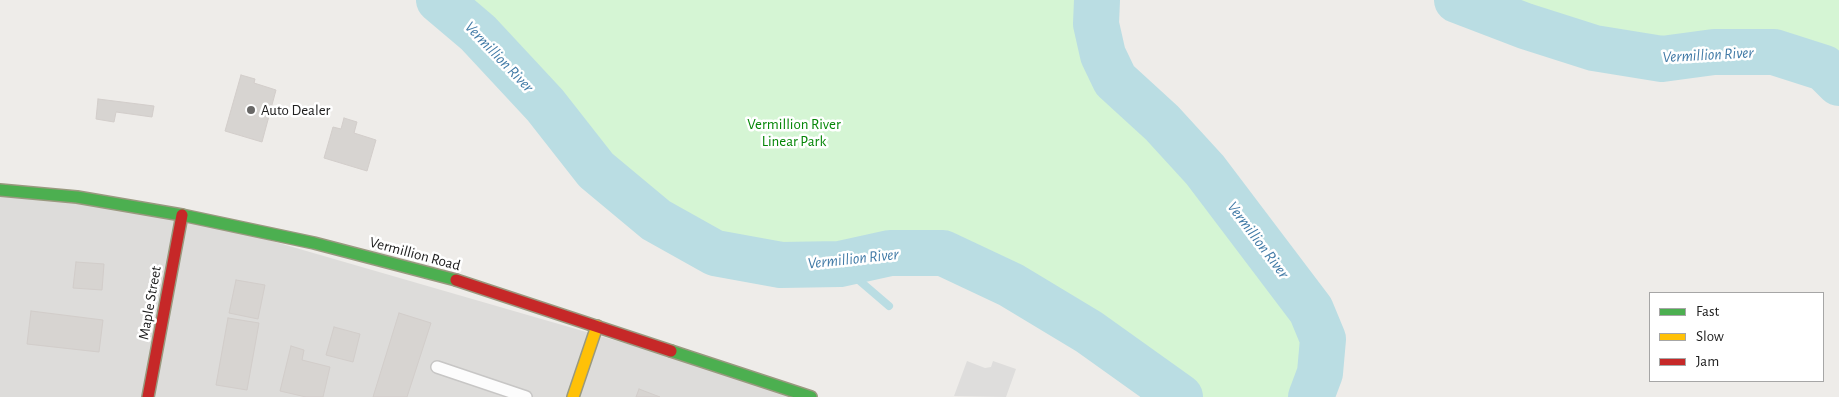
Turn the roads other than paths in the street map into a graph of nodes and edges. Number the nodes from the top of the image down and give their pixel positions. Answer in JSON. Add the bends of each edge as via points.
{"nodes":[{"id":1,"x":0,"y":190,"type":"edge"},
{"id":2,"x":182,"y":214,"type":"junction"},
{"id":3,"x":598,"y":326,"type":"junction"},
{"id":4,"x":438,"y":367,"type":"dead end"},
{"id":5,"x":807,"y":396,"type":"edge"},
{"id":6,"x":148,"y":397,"type":"edge"},
{"id":7,"x":526,"y":397,"type":"edge"},
{"id":8,"x":573,"y":397,"type":"edge"}],
"edges":[{"from":1,"to":2,"type":"main road","name":"Vermillion Road","via":[[76,196]]},
{"from":2,"to":3,"type":"main road","name":"Vermillion Road","via":[[314,243],[462,282]]},
{"from":2,"to":6,"type":"main road","name":"Maple Street"},
{"from":3,"to":5,"type":"main road","name":"Vermillion Road"},
{"from":3,"to":8,"type":"main road"},
{"from":4,"to":7,"type":"lane"}]}
